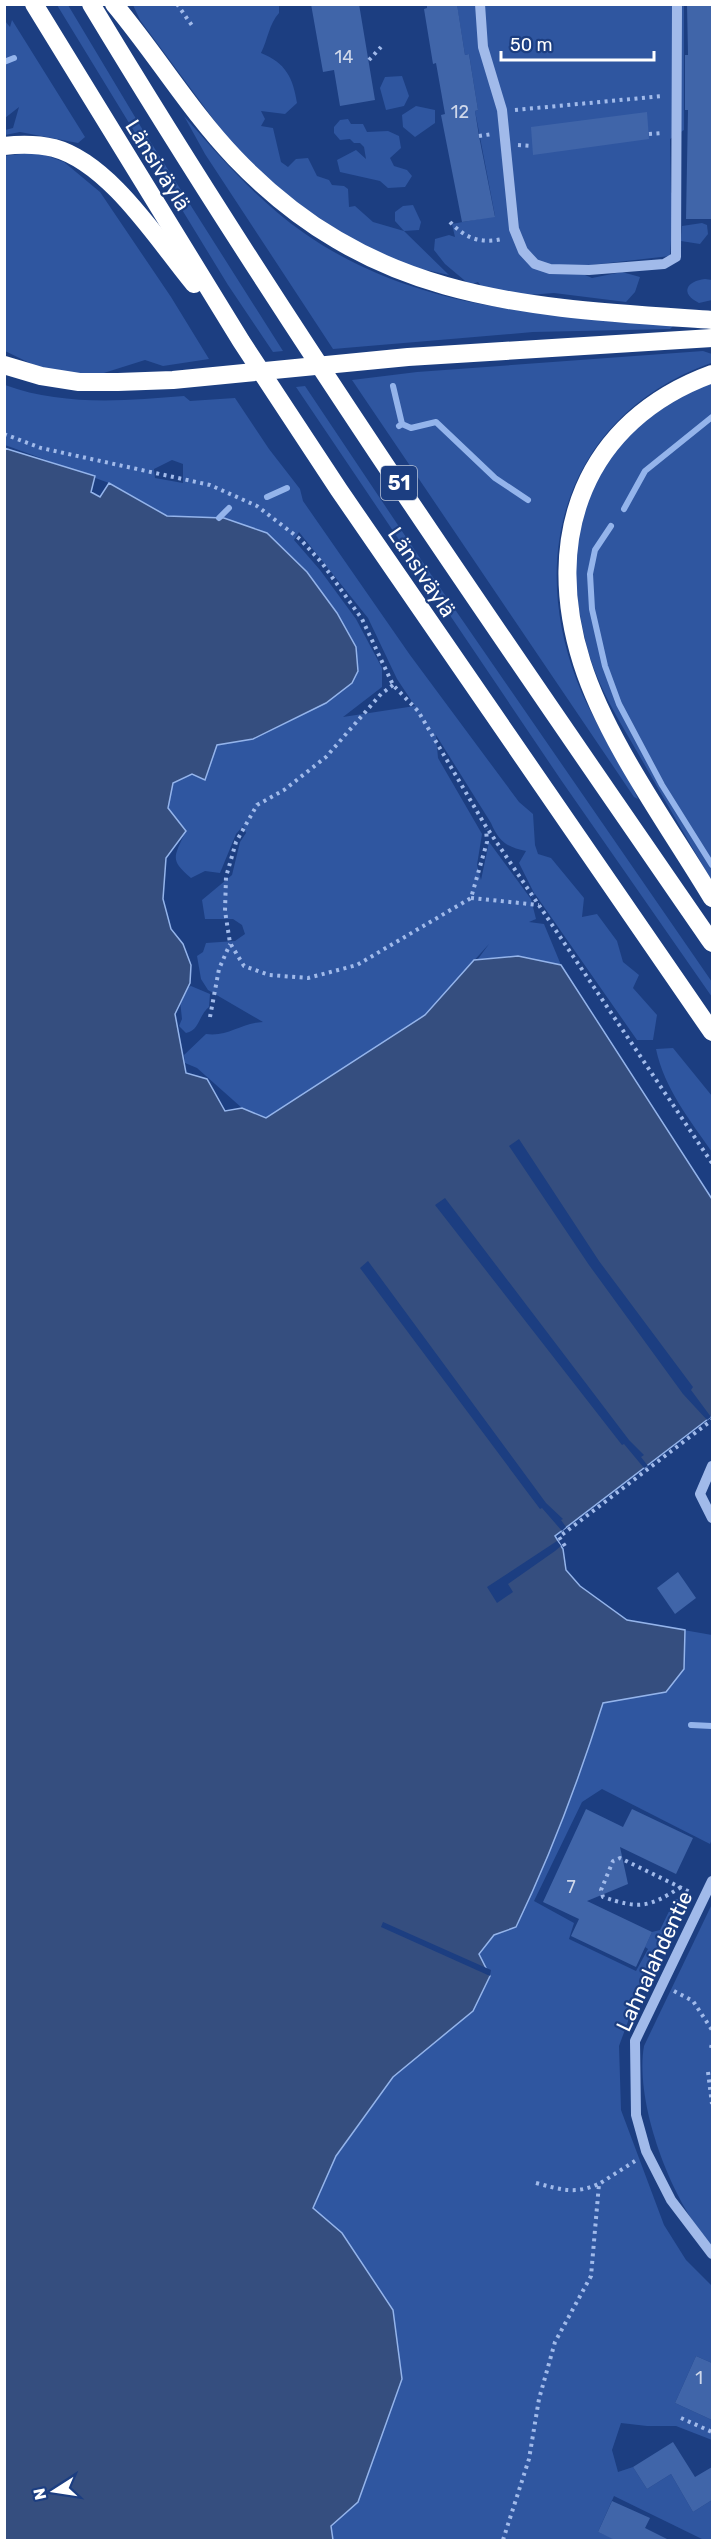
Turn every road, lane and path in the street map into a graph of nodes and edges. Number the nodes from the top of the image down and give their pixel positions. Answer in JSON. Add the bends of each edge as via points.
{"nodes":[{"id":1,"x":34,"y":4,"type":"edge"},
{"id":2,"x":91,"y":4,"type":"edge"},
{"id":3,"x":114,"y":4,"type":"edge"},
{"id":4,"x":177,"y":4,"type":"edge"},
{"id":5,"x":480,"y":4,"type":"edge"},
{"id":6,"x":677,"y":4,"type":"edge"},
{"id":7,"x":193,"y":27,"type":"dead end"},
{"id":8,"x":381,"y":47,"type":"dead end"},
{"id":9,"x":369,"y":60,"type":"dead end"},
{"id":10,"x":678,"y":93,"type":"junction"},
{"id":11,"x":502,"y":110,"type":"junction"},
{"id":12,"x":4,"y":146,"type":"edge"},
{"id":13,"x":450,"y":222,"type":"dead end"},
{"id":14,"x":514,"y":230,"type":"junction"},
{"id":15,"x":712,"y":320,"type":"edge"},
{"id":16,"x":712,"y":338,"type":"edge"},
{"id":17,"x":241,"y":341,"type":"junction"},
{"id":18,"x":4,"y":365,"type":"edge"},
{"id":19,"x":712,"y":374,"type":"edge"},
{"id":20,"x":4,"y":434,"type":"edge"},
{"id":21,"x":393,"y":685,"type":"junction"},
{"id":22,"x":485,"y":825,"type":"junction"},
{"id":23,"x":471,"y":898,"type":"junction"},
{"id":24,"x":712,"y":898,"type":"edge"},
{"id":25,"x":538,"y":905,"type":"junction"},
{"id":26,"x":230,"y":943,"type":"junction"},
{"id":27,"x":712,"y":943,"type":"edge"},
{"id":28,"x":210,"y":1017,"type":"dead end"},
{"id":29,"x":712,"y":1032,"type":"edge"},
{"id":30,"x":712,"y":1163,"type":"edge"},
{"id":31,"x":712,"y":1420,"type":"edge"},
{"id":32,"x":712,"y":1466,"type":"edge"},
{"id":33,"x":712,"y":1518,"type":"edge"},
{"id":34,"x":564,"y":1546,"type":"dead end"},
{"id":35,"x":712,"y":1881,"type":"edge"},
{"id":36,"x":681,"y":1887,"type":"junction"},
{"id":37,"x":693,"y":1893,"type":"dead end"},
{"id":38,"x":662,"y":1985,"type":"junction"},
{"id":39,"x":712,"y":2030,"type":"edge"},
{"id":40,"x":708,"y":2072,"type":"dead end"},
{"id":41,"x":712,"y":2104,"type":"edge"},
{"id":42,"x":640,"y":2157,"type":"dead end"},
{"id":43,"x":536,"y":2183,"type":"dead end"},
{"id":44,"x":599,"y":2184,"type":"junction"},
{"id":45,"x":712,"y":2254,"type":"edge"},
{"id":46,"x":681,"y":2418,"type":"dead end"},
{"id":47,"x":712,"y":2432,"type":"edge"},
{"id":48,"x":503,"y":2541,"type":"edge"}],
"edges":[{"from":1,"to":17,"type":"highway","name":"Länsiväylä","number":"51"},
{"from":2,"to":27,"type":"highway","name":"Länsiväylä","number":"51","via":[[277,301]]},
{"from":3,"to":15,"type":"highway","via":[[235,158],[273,194],[361,255],[448,287],[532,305]]},
{"from":4,"to":7,"type":"path"},
{"from":5,"to":11,"type":"street","via":[[483,47]]},
{"from":6,"to":10,"type":"street"},
{"from":8,"to":9,"type":"path"},
{"from":10,"to":11,"type":"path"},
{"from":10,"to":14,"type":"street","via":[[676,257],[664,264],[550,269],[535,264],[523,251]]},
{"from":11,"to":14,"type":"street"},
{"from":12,"to":17,"type":"highway","via":[[28,143],[57,149],[90,167],[122,196]]},
{"from":13,"to":14,"type":"path","via":[[463,235],[479,242],[501,240]]},
{"from":16,"to":18,"type":"highway","via":[[408,357],[172,380],[79,382]]},
{"from":17,"to":29,"type":"highway","name":"Länsiväylä","number":"51"},
{"from":19,"to":24,"type":"highway","via":[[653,403],[611,442],[592,469],[579,499],[567,578],[572,620],[588,679],[624,752]]},
{"from":20,"to":21,"type":"path","via":[[41,448],[210,485],[257,506],[300,538],[322,563],[362,619]]},
{"from":21,"to":22,"type":"path","via":[[418,711]]},
{"from":21,"to":26,"type":"path","via":[[326,757],[284,790],[256,805],[236,842],[226,877]]},
{"from":22,"to":23,"type":"path","via":[[487,842]]},
{"from":22,"to":25,"type":"path"},
{"from":23,"to":25,"type":"path"},
{"from":23,"to":26,"type":"path","via":[[357,965],[308,978],[269,975],[244,966]]},
{"from":25,"to":30,"type":"path"},
{"from":26,"to":28,"type":"path","via":[[219,969]]},
{"from":31,"to":34,"type":"path","via":[[559,1537]]},
{"from":32,"to":33,"type":"street","via":[[700,1494]]},
{"from":35,"to":38,"type":"street","name":"Lahnalahdentie"},
{"from":36,"to":36,"type":"path","via":[[620,1858],[613,1861],[601,1890],[603,1897],[631,1906],[660,1900]]},
{"from":36,"to":37,"type":"path"},
{"from":38,"to":39,"type":"path","via":[[693,2001]]},
{"from":38,"to":45,"type":"street","name":"Lahnalahdentie","via":[[635,2041],[636,2115],[646,2151],[671,2200]]},
{"from":40,"to":41,"type":"path"},
{"from":42,"to":44,"type":"path"},
{"from":43,"to":44,"type":"path","via":[[569,2192]]},
{"from":44,"to":48,"type":"path","via":[[591,2276],[555,2342],[539,2398],[529,2459]]},
{"from":46,"to":47,"type":"path"}]}
